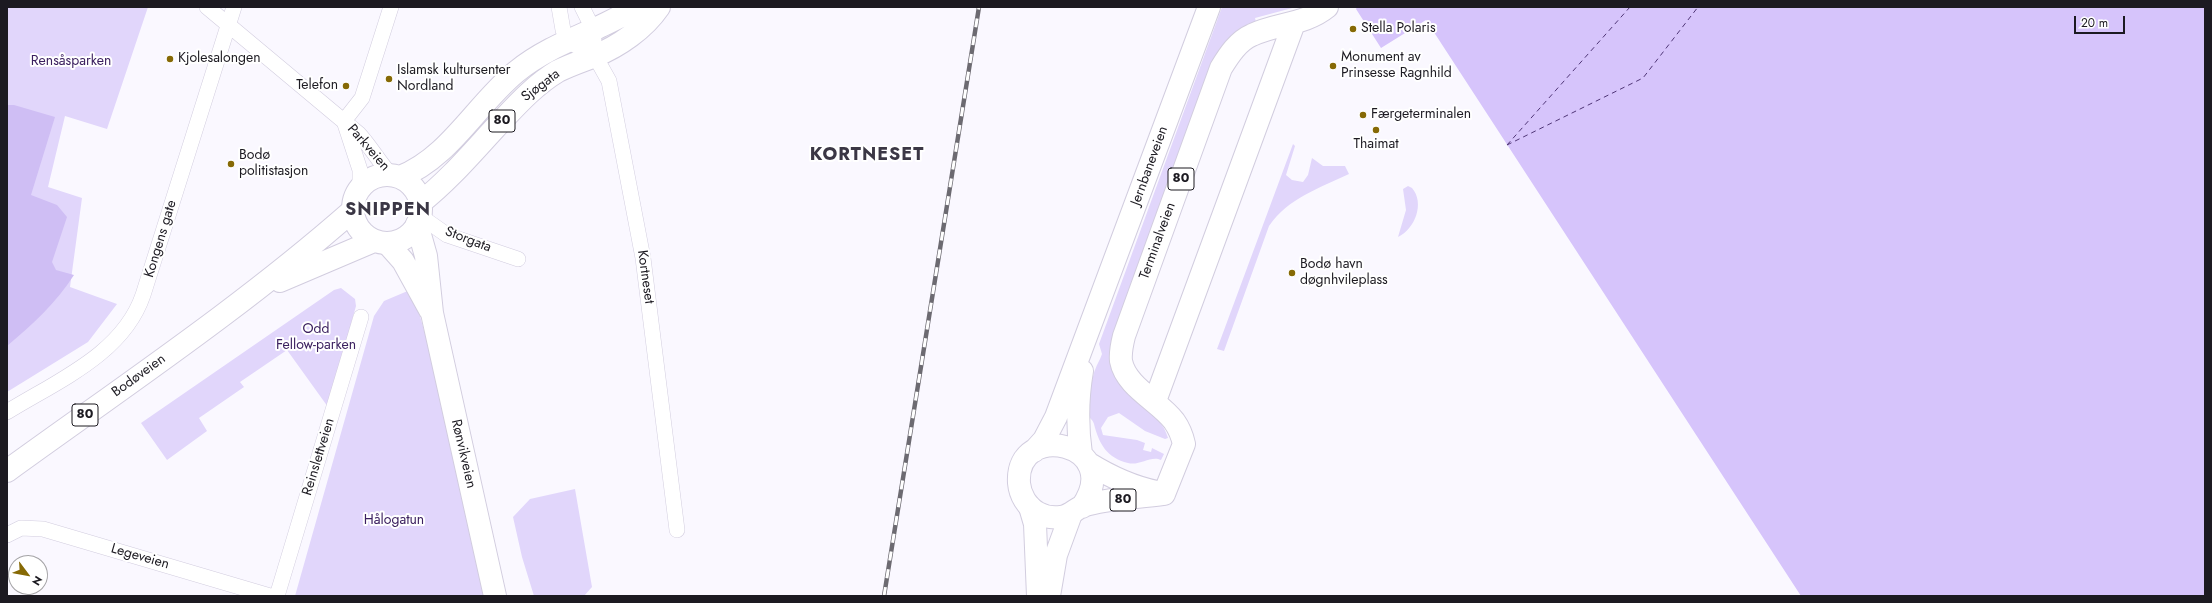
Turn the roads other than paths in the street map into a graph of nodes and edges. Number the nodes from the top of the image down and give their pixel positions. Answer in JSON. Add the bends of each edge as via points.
{"nodes":[{"id":1,"x":207,"y":7,"type":"edge"},
{"id":2,"x":234,"y":7,"type":"edge"},
{"id":3,"x":391,"y":7,"type":"edge"},
{"id":4,"x":559,"y":7,"type":"edge"},
{"id":5,"x":582,"y":7,"type":"edge"},
{"id":6,"x":636,"y":7,"type":"edge"},
{"id":7,"x":659,"y":7,"type":"edge"},
{"id":8,"x":1209,"y":7,"type":"edge"},
{"id":9,"x":1326,"y":7,"type":"edge"},
{"id":10,"x":1294,"y":23,"type":"junction"},
{"id":11,"x":228,"y":25,"type":"junction"},
{"id":12,"x":593,"y":30,"type":"junction"},
{"id":13,"x":567,"y":41,"type":"junction"},
{"id":14,"x":595,"y":56,"type":"junction"},
{"id":15,"x":344,"y":121,"type":"junction"},
{"id":16,"x":395,"y":176,"type":"junction"},
{"id":17,"x":360,"y":187,"type":"junction"},
{"id":18,"x":352,"y":211,"type":"junction"},
{"id":19,"x":419,"y":215,"type":"junction"},
{"id":20,"x":381,"y":242,"type":"junction"},
{"id":21,"x":518,"y":259,"type":"dead end"},
{"id":22,"x":251,"y":293,"type":"junction"},
{"id":23,"x":432,"y":313,"type":"junction"},
{"id":24,"x":361,"y":317,"type":"dead end"},
{"id":25,"x":1091,"y":325,"type":"junction"},
{"id":26,"x":1155,"y":401,"type":"junction"},
{"id":27,"x":7,"y":412,"type":"edge"},
{"id":28,"x":1034,"y":451,"type":"junction"},
{"id":29,"x":1084,"y":458,"type":"junction"},
{"id":30,"x":7,"y":471,"type":"edge"},
{"id":31,"x":1164,"y":494,"type":"junction"},
{"id":32,"x":1030,"y":507,"type":"junction"},
{"id":33,"x":1076,"y":510,"type":"junction"},
{"id":34,"x":677,"y":530,"type":"dead end"},
{"id":35,"x":8,"y":534,"type":"edge"},
{"id":36,"x":270,"y":596,"type":"edge"},
{"id":37,"x":276,"y":596,"type":"edge"},
{"id":38,"x":495,"y":596,"type":"edge"},
{"id":39,"x":1038,"y":596,"type":"edge"},
{"id":40,"x":1049,"y":596,"type":"edge"}],
"edges":[{"from":1,"to":11,"type":"street","name":"Parkveien"},
{"from":2,"to":11,"type":"street","name":"Kongens gate"},
{"from":3,"to":15,"type":"street","via":[[362,98]]},
{"from":4,"to":13,"type":"street"},
{"from":5,"to":12,"type":"street"},
{"from":6,"to":12,"type":"main road","name":"Sjøgata","number":"80"},
{"from":7,"to":14,"type":"main road","name":"Sjøgata","number":"80","via":[[650,20],[635,33]]},
{"from":8,"to":25,"type":"main road","name":"Jernbaneveien","number":"80"},
{"from":9,"to":10,"type":"main road","name":"Terminalveien","number":"80","via":[[1309,19]]},
{"from":10,"to":26,"type":"main road"},
{"from":10,"to":26,"type":"main road","name":"Terminalveien","number":"80","via":[[1252,35],[1229,53],[1221,68],[1124,336],[1121,360],[1128,376]]},
{"from":11,"to":15,"type":"street","name":"Parkveien"},
{"from":11,"to":27,"type":"street","name":"Kongens gate","via":[[143,295],[135,313],[117,339],[102,353]]},
{"from":12,"to":13,"type":"main road","name":"Sjøgata","number":"80"},
{"from":12,"to":14,"type":"street","name":"Kortneset"},
{"from":13,"to":14,"type":"street"},
{"from":13,"to":16,"type":"main road","name":"Sjøgata","number":"80","via":[[516,71],[442,149],[417,170]]},
{"from":14,"to":19,"type":"main road","name":"Sjøgata","number":"80","via":[[572,64],[539,84],[522,99]]},
{"from":14,"to":34,"type":"street","name":"Kortneset","via":[[609,81],[643,258]]},
{"from":15,"to":16,"type":"street","name":"Parkveien","via":[[369,146],[378,161]]},
{"from":15,"to":17,"type":"street","name":"Parkveien","via":[[360,170]]},
{"from":16,"to":17,"type":"main road","number":"80","via":[[380,175]]},
{"from":16,"to":19,"type":"main road","via":[[414,188]]},
{"from":17,"to":18,"type":"main road","via":[[354,198]]},
{"from":18,"to":20,"type":"main road","via":[[359,229]]},
{"from":18,"to":22,"type":"main road","name":"Bodøveien","number":"80","via":[[316,243]]},
{"from":19,"to":20,"type":"main road","number":"80","via":[[410,234],[399,241]]},
{"from":19,"to":21,"type":"street","name":"Storgata","via":[[447,235]]},
{"from":19,"to":23,"type":"main road","name":"Rønvikveien","via":[[431,290]]},
{"from":20,"to":22,"type":"main road","name":"Bodøveien","number":"80"},
{"from":20,"to":23,"type":"main road","name":"Rønvikveien","via":[[403,261]]},
{"from":22,"to":30,"type":"main road","name":"Bodøveien","number":"80"},
{"from":23,"to":38,"type":"main road","name":"Rønvikveien"},
{"from":24,"to":37,"type":"street","name":"Reinslettveien"},
{"from":25,"to":28,"type":"main road","name":"Jernbaneveien","number":"80","via":[[1056,417],[1044,440]]},
{"from":25,"to":29,"type":"main road","name":"Jernbaneveien","number":"80","via":[[1078,401],[1077,421]]},
{"from":26,"to":31,"type":"main road","name":"Terminalveien","number":"80","via":[[1175,422],[1184,444]]},
{"from":28,"to":29,"type":"main road","number":"80","via":[[1043,446],[1058,444],[1072,448]]},
{"from":28,"to":32,"type":"main road","name":"Jernbaneveien","number":"80","via":[[1022,466],[1019,475],[1021,492]]},
{"from":29,"to":31,"type":"main road","number":"80","via":[[1103,472],[1143,490]]},
{"from":29,"to":33,"type":"main road","name":"Jernbaneveien","number":"80","via":[[1092,474],[1092,486],[1088,497]]},
{"from":31,"to":33,"type":"main road","number":"80"},
{"from":32,"to":33,"type":"main road","number":"80","via":[[1054,518]]},
{"from":32,"to":39,"type":"main road","name":"Jernbaneveien","via":[[1035,524]]},
{"from":33,"to":40,"type":"main road","name":"Jernbaneveien","via":[[1056,555]]},
{"from":35,"to":36,"type":"street","name":"Legeveien","via":[[21,528],[43,529]]}]}
